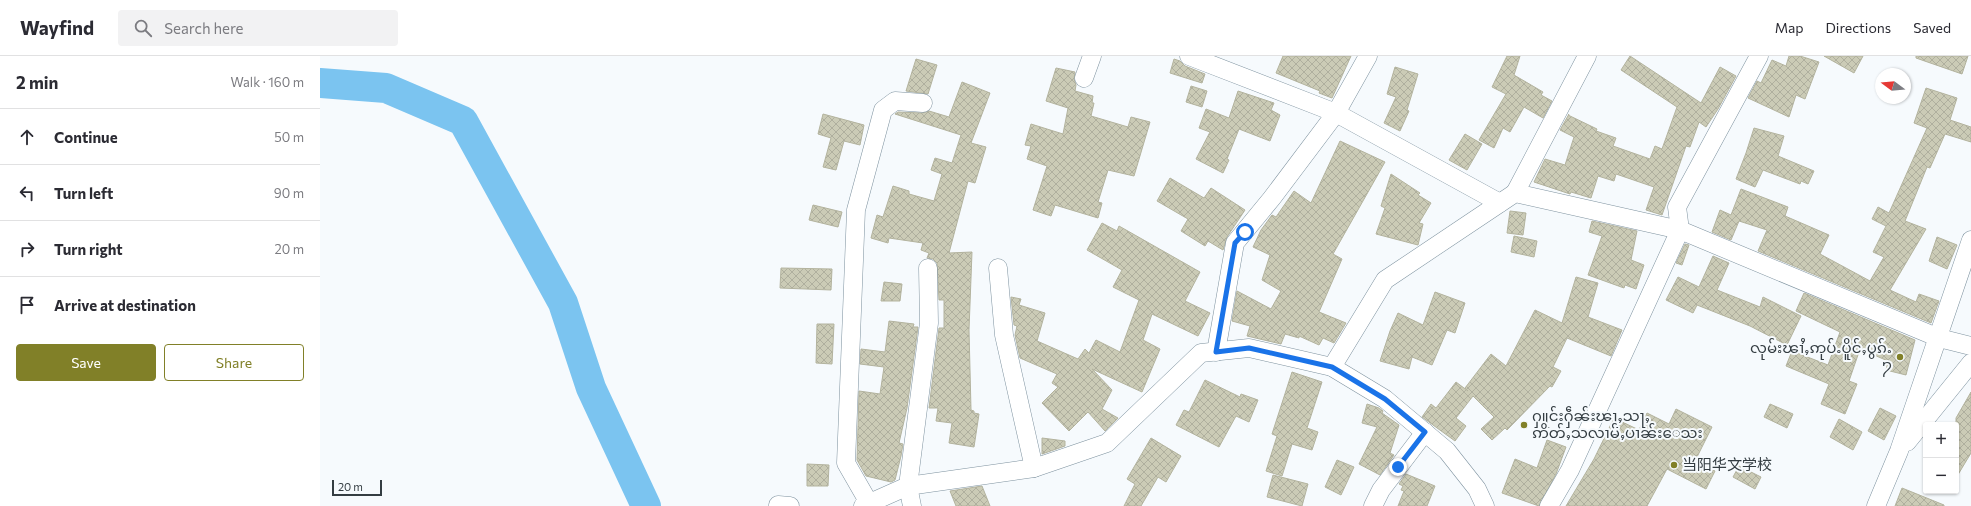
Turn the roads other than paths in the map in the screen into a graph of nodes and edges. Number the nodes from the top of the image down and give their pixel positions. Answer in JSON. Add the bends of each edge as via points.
{"nodes":[{"id":1,"x":1092,"y":56,"type":"edge"},
{"id":2,"x":1189,"y":56,"type":"edge"},
{"id":3,"x":1368,"y":56,"type":"edge"},
{"id":4,"x":1587,"y":56,"type":"edge"},
{"id":5,"x":1759,"y":56,"type":"edge"},
{"id":6,"x":1084,"y":78,"type":"dead end"},
{"id":7,"x":922,"y":103,"type":"dead end"},
{"id":8,"x":1336,"y":113,"type":"junction"},
{"id":9,"x":1516,"y":193,"type":"junction"},
{"id":10,"x":1500,"y":203,"type":"junction"},
{"id":11,"x":1680,"y":230,"type":"junction"},
{"id":12,"x":1971,"y":240,"type":"edge"},
{"id":13,"x":928,"y":268,"type":"dead end"},
{"id":14,"x":998,"y":268,"type":"dead end"},
{"id":15,"x":1939,"y":338,"type":"junction"},
{"id":16,"x":1971,"y":346,"type":"edge"},
{"id":17,"x":1216,"y":352,"type":"junction"},
{"id":18,"x":1971,"y":363,"type":"edge"},
{"id":19,"x":1332,"y":367,"type":"junction"},
{"id":20,"x":1425,"y":432,"type":"junction"},
{"id":21,"x":1899,"y":451,"type":"junction"},
{"id":22,"x":1034,"y":468,"type":"junction"},
{"id":23,"x":908,"y":486,"type":"junction"},
{"id":24,"x":866,"y":505,"type":"edge"},
{"id":25,"x":912,"y":506,"type":"edge"},
{"id":26,"x":1373,"y":506,"type":"edge"},
{"id":27,"x":1485,"y":506,"type":"edge"},
{"id":28,"x":1549,"y":506,"type":"edge"},
{"id":29,"x":1876,"y":506,"type":"edge"}],
"edges":[{"from":1,"to":6,"type":"street"},
{"from":2,"to":8,"type":"street"},
{"from":3,"to":8,"type":"street"},
{"from":4,"to":9,"type":"street"},
{"from":5,"to":11,"type":"street","via":[[1677,207]]},
{"from":7,"to":24,"type":"street","via":[[895,101],[884,110],[856,210],[846,463]]},
{"from":8,"to":10,"type":"street"},
{"from":8,"to":17,"type":"street","via":[[1235,243]]},
{"from":9,"to":10,"type":"street"},
{"from":9,"to":11,"type":"street"},
{"from":10,"to":19,"type":"street","via":[[1385,280]]},
{"from":11,"to":15,"type":"street"},
{"from":11,"to":28,"type":"street","via":[[1570,470]]},
{"from":12,"to":15,"type":"street"},
{"from":13,"to":23,"type":"street","via":[[929,324]]},
{"from":14,"to":22,"type":"street","via":[[1004,335]]},
{"from":15,"to":16,"type":"street"},
{"from":15,"to":21,"type":"street"},
{"from":17,"to":19,"type":"street","via":[[1249,348]]},
{"from":17,"to":22,"type":"street","via":[[1201,353],[1107,444]]},
{"from":18,"to":21,"type":"street"},
{"from":19,"to":20,"type":"street","via":[[1385,399]]},
{"from":20,"to":26,"type":"street","via":[[1381,490]]},
{"from":20,"to":27,"type":"street","via":[[1447,451],[1477,490]]},
{"from":21,"to":29,"type":"street"},
{"from":22,"to":23,"type":"street"},
{"from":23,"to":24,"type":"street"},
{"from":23,"to":25,"type":"street"}]}
